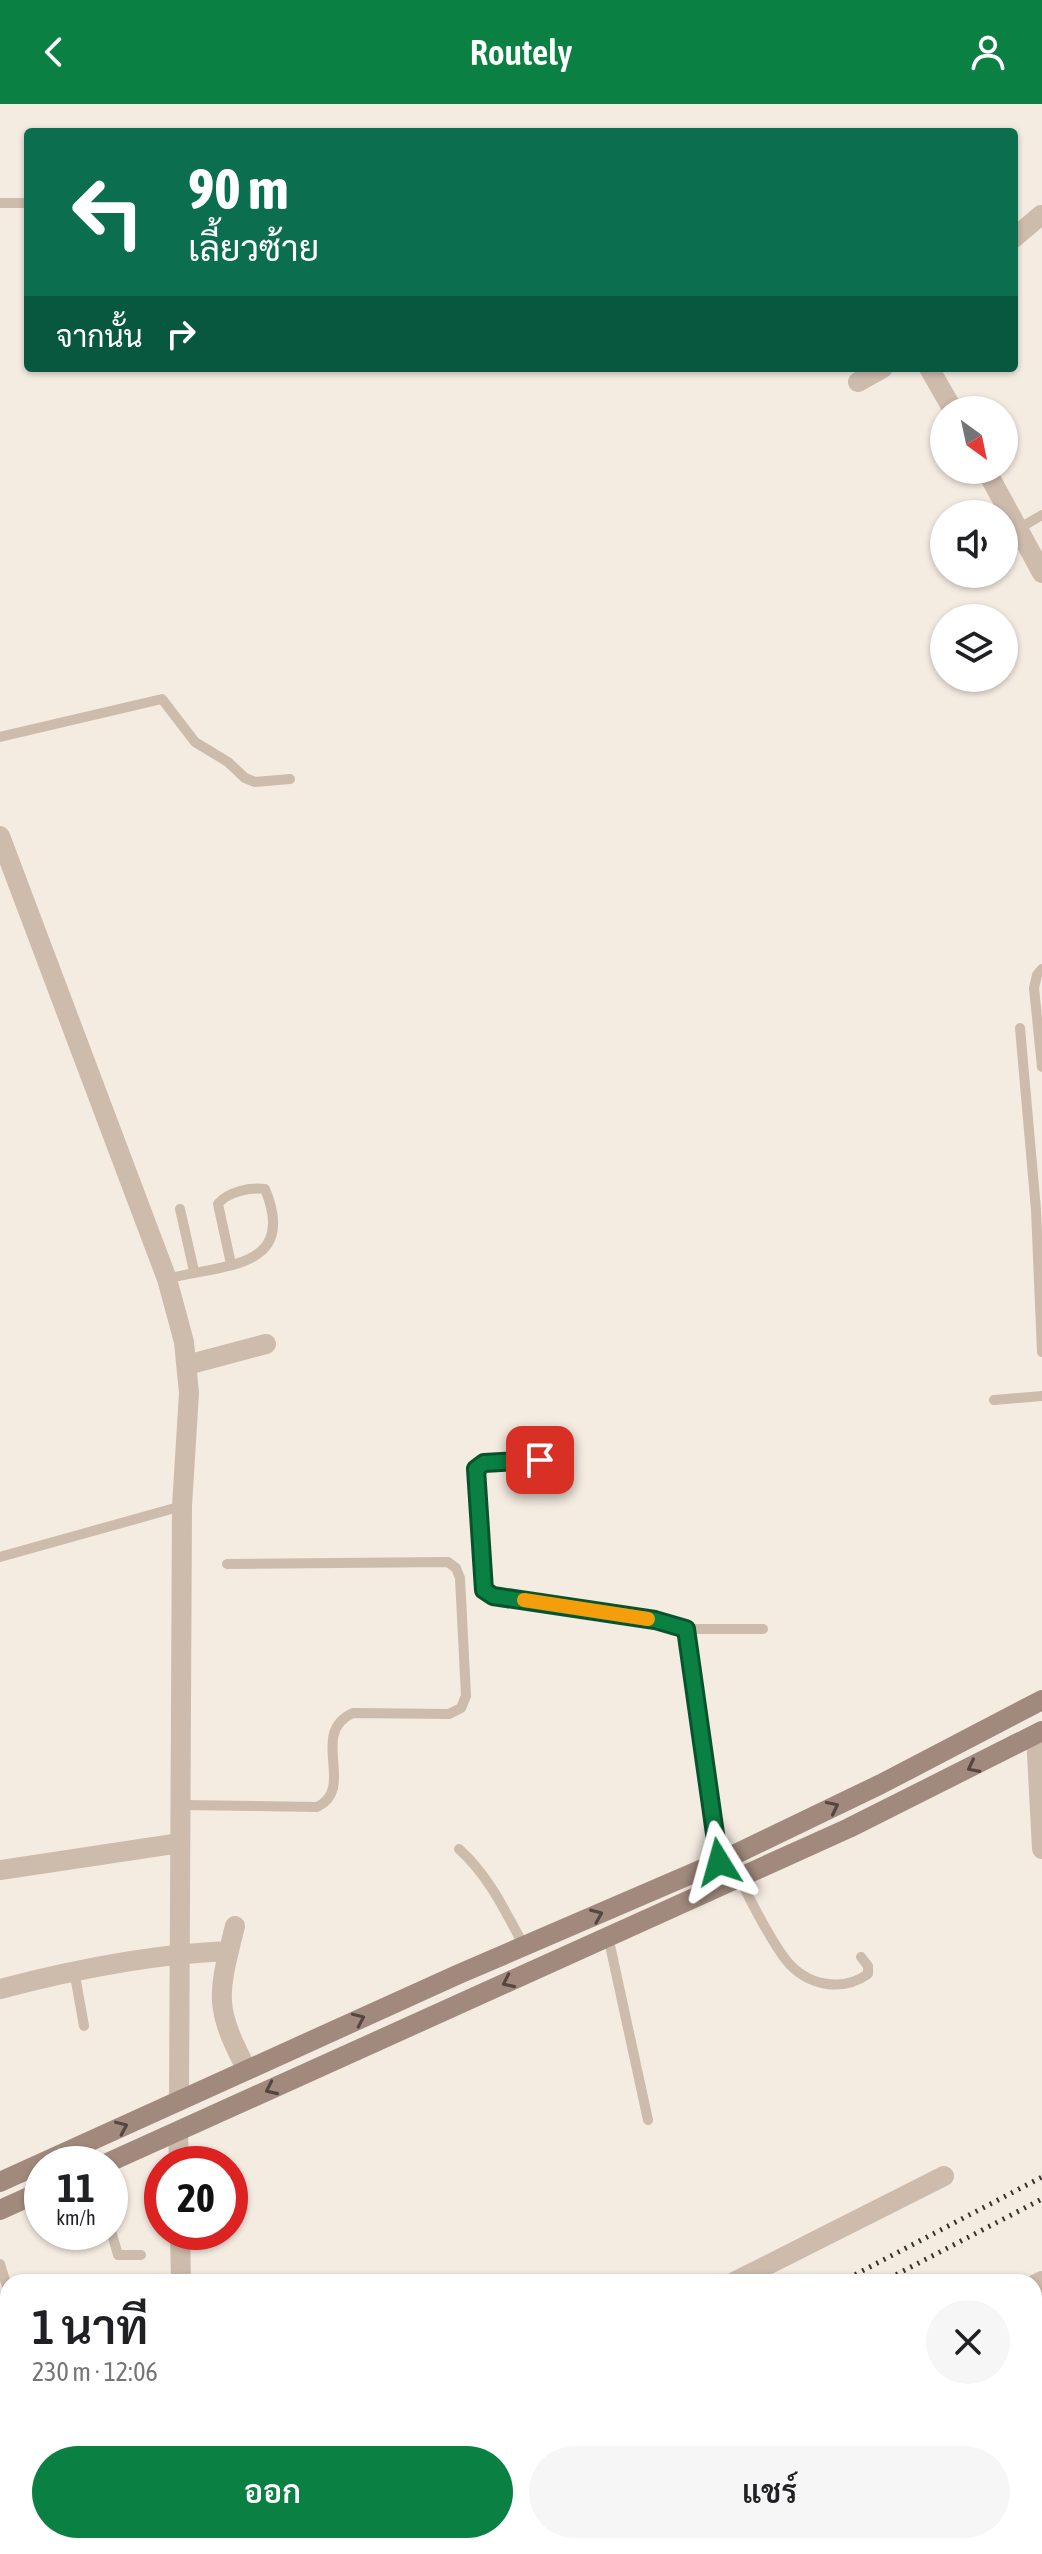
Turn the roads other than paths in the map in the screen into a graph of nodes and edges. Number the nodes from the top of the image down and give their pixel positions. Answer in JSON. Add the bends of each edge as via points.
{"nodes":[{"id":1,"x":0,"y":203,"type":"edge"},
{"id":2,"x":24,"y":203,"type":"edge"},
{"id":3,"x":1041,"y":215,"type":"edge"},
{"id":4,"x":1018,"y":235,"type":"edge"},
{"id":5,"x":876,"y":372,"type":"edge"},
{"id":6,"x":931,"y":372,"type":"edge"},
{"id":7,"x":858,"y":382,"type":"dead end"},
{"id":8,"x":945,"y":396,"type":"edge"},
{"id":9,"x":1042,"y":515,"type":"edge"},
{"id":10,"x":1018,"y":529,"type":"joint"},
{"id":11,"x":1039,"y":561,"type":"edge"},
{"id":12,"x":0,"y":737,"type":"edge"},
{"id":13,"x":290,"y":779,"type":"dead end"},
{"id":14,"x":0,"y":836,"type":"edge"},
{"id":15,"x":6,"y":870,"type":"edge"},
{"id":16,"x":1042,"y":969,"type":"edge"},
{"id":17,"x":1020,"y":1028,"type":"dead end"},
{"id":18,"x":1042,"y":1067,"type":"edge"},
{"id":19,"x":180,"y":1209,"type":"dead end"},
{"id":20,"x":231,"y":1264,"type":"junction"},
{"id":21,"x":194,"y":1271,"type":"junction"},
{"id":22,"x":167,"y":1279,"type":"junction"},
{"id":23,"x":266,"y":1344,"type":"dead end"},
{"id":24,"x":1042,"y":1352,"type":"edge"},
{"id":25,"x":187,"y":1365,"type":"junction"},
{"id":26,"x":1042,"y":1396,"type":"edge"},
{"id":27,"x":994,"y":1400,"type":"dead end"},
{"id":28,"x":540,"y":1460,"type":"dead end"},
{"id":29,"x":182,"y":1506,"type":"junction"},
{"id":30,"x":0,"y":1557,"type":"edge"},
{"id":31,"x":227,"y":1564,"type":"dead end"},
{"id":32,"x":686,"y":1629,"type":"junction"},
{"id":33,"x":763,"y":1629,"type":"dead end"},
{"id":34,"x":1042,"y":1700,"type":"edge"},
{"id":35,"x":1039,"y":1733,"type":"edge"},
{"id":36,"x":180,"y":1805,"type":"junction"},
{"id":37,"x":180,"y":1843,"type":"junction"},
{"id":38,"x":459,"y":1849,"type":"dead end"},
{"id":39,"x":1042,"y":1849,"type":"edge"},
{"id":40,"x":719,"y":1862,"type":"junction"},
{"id":41,"x":0,"y":1870,"type":"edge"},
{"id":42,"x":739,"y":1878,"type":"junction"},
{"id":43,"x":235,"y":1926,"type":"dead end"},
{"id":44,"x":608,"y":1936,"type":"junction"},
{"id":45,"x":524,"y":1946,"type":"junction"},
{"id":46,"x":229,"y":1951,"type":"junction"},
{"id":47,"x":181,"y":1953,"type":"junction"},
{"id":48,"x":861,"y":1957,"type":"dead end"},
{"id":49,"x":74,"y":1970,"type":"junction"},
{"id":50,"x":0,"y":1989,"type":"edge"},
{"id":51,"x":84,"y":2026,"type":"dead end"},
{"id":52,"x":247,"y":2070,"type":"junction"},
{"id":53,"x":179,"y":2101,"type":"junction"},
{"id":54,"x":648,"y":2120,"type":"dead end"},
{"id":55,"x":178,"y":2132,"type":"junction"},
{"id":56,"x":178,"y":2146,"type":"edge"},
{"id":57,"x":128,"y":2154,"type":"edge"},
{"id":58,"x":944,"y":2176,"type":"dead end"},
{"id":59,"x":0,"y":2182,"type":"edge"},
{"id":60,"x":24,"y":2199,"type":"edge"},
{"id":61,"x":0,"y":2210,"type":"edge"},
{"id":62,"x":117,"y":2250,"type":"edge"},
{"id":63,"x":180,"y":2250,"type":"edge"},
{"id":64,"x":141,"y":2255,"type":"dead end"},
{"id":65,"x":181,"y":2274,"type":"edge"},
{"id":66,"x":750,"y":2274,"type":"edge"}],
"edges":[{"from":1,"to":2,"type":"lane"},
{"from":3,"to":4,"type":"street"},
{"from":5,"to":7,"type":"street"},
{"from":6,"to":8,"type":"street"},
{"from":9,"to":10,"type":"lane"},
{"from":10,"to":11,"type":"street"},
{"from":12,"to":13,"type":"lane","via":[[162,699],[195,742],[245,778]]},
{"from":14,"to":15,"type":"street"},
{"from":15,"to":22,"type":"street"},
{"from":16,"to":18,"type":"lane","via":[[1034,988]]},
{"from":17,"to":24,"type":"lane"},
{"from":19,"to":21,"type":"lane"},
{"from":20,"to":20,"type":"lane","via":[[261,1254],[272,1238],[265,1189],[252,1188],[218,1204]]},
{"from":20,"to":21,"type":"lane"},
{"from":21,"to":22,"type":"lane"},
{"from":22,"to":25,"type":"street"},
{"from":23,"to":25,"type":"street"},
{"from":25,"to":29,"type":"street"},
{"from":26,"to":27,"type":"lane"},
{"from":28,"to":32,"type":"lane","via":[[484,1463],[476,1469],[484,1590],[493,1596]]},
{"from":29,"to":30,"type":"lane"},
{"from":29,"to":36,"type":"street"},
{"from":31,"to":36,"type":"lane","via":[[448,1562],[460,1578],[466,1696],[461,1708],[449,1714],[353,1713],[342,1719],[334,1728],[333,1793],[317,1807]]},
{"from":32,"to":33,"type":"lane"},
{"from":32,"to":40,"type":"lane"},
{"from":40,"to":34,"type":"main road","one_way":true},
{"from":35,"to":39,"type":"street"},
{"from":35,"to":42,"type":"main road","one_way":true},
{"from":36,"to":37,"type":"street"},
{"from":37,"to":41,"type":"street"},
{"from":37,"to":47,"type":"street"},
{"from":38,"to":45,"type":"lane","via":[[476,1863]]},
{"from":45,"to":40,"type":"main road","one_way":true},
{"from":42,"to":44,"type":"main road"},
{"from":42,"to":48,"type":"lane","via":[[785,1959],[799,1973],[832,1987],[856,1983],[868,1974]]},
{"from":43,"to":46,"type":"street"},
{"from":44,"to":54,"type":"lane"},
{"from":44,"to":55,"type":"main road","one_way":true},
{"from":52,"to":45,"type":"main road","one_way":true},
{"from":46,"to":47,"type":"street"},
{"from":46,"to":52,"type":"street","via":[[220,1989],[223,2017]]},
{"from":47,"to":49,"type":"street"},
{"from":47,"to":53,"type":"street"},
{"from":49,"to":50,"type":"street"},
{"from":49,"to":51,"type":"lane"},
{"from":52,"to":53,"type":"main road"},
{"from":53,"to":55,"type":"main road"},
{"from":59,"to":53,"type":"main road","one_way":true},
{"from":55,"to":56,"type":"street"},
{"from":55,"to":57,"type":"main road"},
{"from":58,"to":66,"type":"street"},
{"from":60,"to":61,"type":"main road"},
{"from":62,"to":64,"type":"lane","via":[[118,2255]]},
{"from":63,"to":65,"type":"street"}]}
